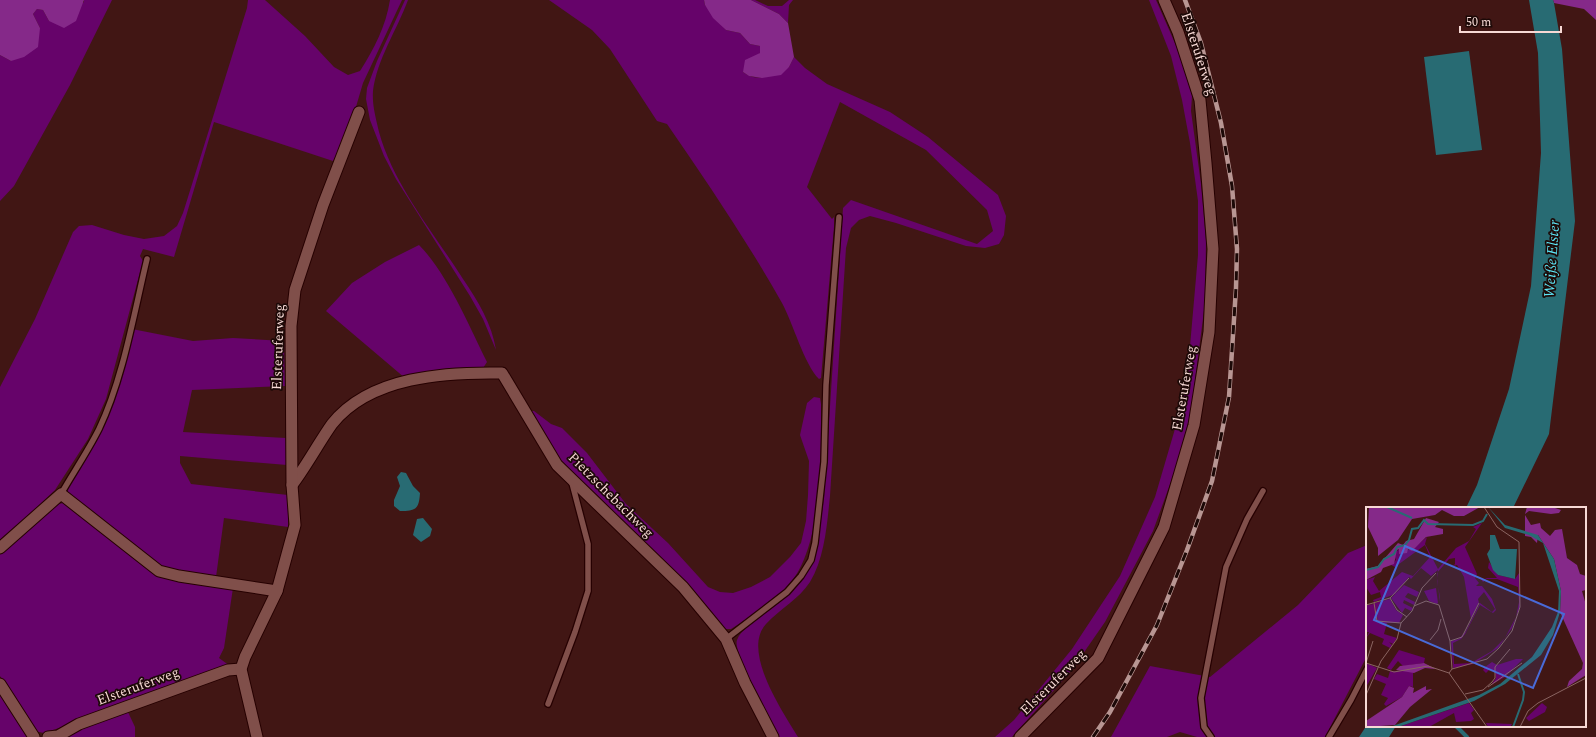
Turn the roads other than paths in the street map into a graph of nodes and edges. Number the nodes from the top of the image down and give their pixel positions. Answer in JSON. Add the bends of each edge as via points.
{"nodes":[{"id":1,"x":1164,"y":0,"type":"edge"},
{"id":2,"x":359,"y":112,"type":"dead end"},
{"id":3,"x":839,"y":217,"type":"dead end"},
{"id":4,"x":147,"y":259,"type":"dead end"},
{"id":5,"x":571,"y":479,"type":"junction"},
{"id":6,"x":292,"y":485,"type":"junction"},
{"id":7,"x":1263,"y":491,"type":"dead end"},
{"id":8,"x":60,"y":494,"type":"junction"},
{"id":9,"x":0,"y":548,"type":"edge"},
{"id":10,"x":277,"y":591,"type":"junction"},
{"id":11,"x":726,"y":639,"type":"junction"},
{"id":12,"x":241,"y":669,"type":"junction"},
{"id":13,"x":1366,"y":671,"type":"edge"},
{"id":14,"x":0,"y":684,"type":"edge"},
{"id":15,"x":548,"y":704,"type":"dead end"},
{"id":16,"x":34,"y":737,"type":"edge"},
{"id":17,"x":48,"y":737,"type":"edge"},
{"id":18,"x":257,"y":737,"type":"edge"},
{"id":19,"x":773,"y":737,"type":"edge"},
{"id":20,"x":1020,"y":737,"type":"edge"},
{"id":21,"x":1211,"y":737,"type":"edge"},
{"id":22,"x":1329,"y":737,"type":"edge"}],
"edges":[{"from":1,"to":20,"type":"street","name":"Elsteruferweg","via":[[1178,32],[1200,100],[1212,233],[1209,332],[1194,425],[1164,528],[1098,658]]},
{"from":2,"to":6,"type":"street","name":"Elsteruferweg","via":[[323,205],[295,290],[291,326]]},
{"from":3,"to":11,"type":"lane","via":[[826,385],[824,462],[811,560],[802,576],[787,592]]},
{"from":4,"to":8,"type":"lane","via":[[120,369],[108,406],[99,430]]},
{"from":5,"to":6,"type":"street","name":"Pietzschebachweg","via":[[557,465],[502,373],[458,373],[390,385],[352,404],[332,424]]},
{"from":5,"to":11,"type":"street","name":"Pietzschebachweg","via":[[683,587]]},
{"from":5,"to":15,"type":"lane","via":[[588,544],[588,591]]},
{"from":6,"to":10,"type":"street","name":"Elsteruferweg","via":[[295,525]]},
{"from":7,"to":21,"type":"lane","via":[[1247,519],[1226,567],[1201,698],[1204,727]]},
{"from":8,"to":9,"type":"street"},
{"from":8,"to":10,"type":"street","via":[[159,571]]},
{"from":10,"to":12,"type":"street","name":"Elsteruferweg"},
{"from":11,"to":19,"type":"street","name":"Pietzschebachweg"},
{"from":12,"to":17,"type":"street","name":"Elsteruferweg","via":[[228,670],[79,724],[58,736]]},
{"from":12,"to":18,"type":"street"},
{"from":13,"to":22,"type":"lane"},
{"from":14,"to":16,"type":"street"}]}
